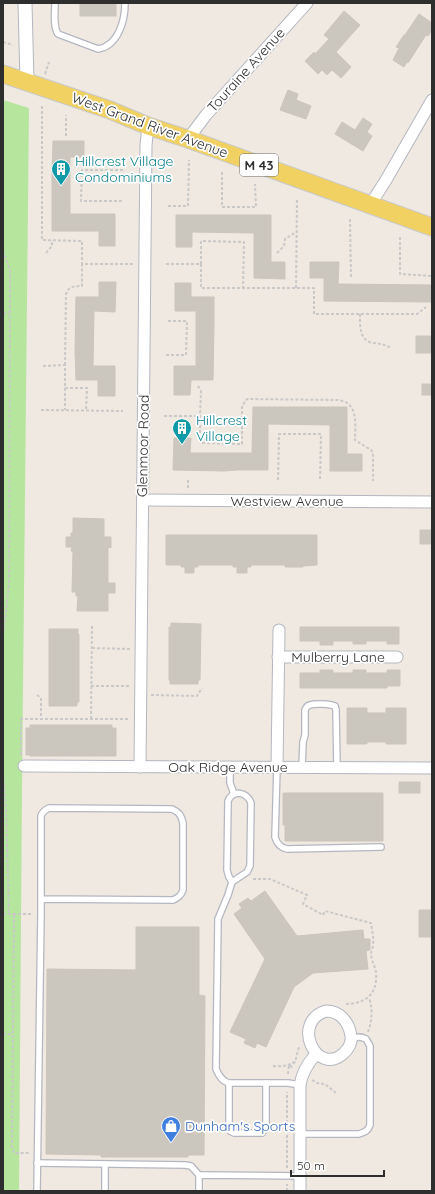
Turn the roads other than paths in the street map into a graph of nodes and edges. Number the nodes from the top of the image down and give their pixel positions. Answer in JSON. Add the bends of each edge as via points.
{"nodes":[{"id":1,"x":25,"y":3,"type":"edge"},
{"id":2,"x":55,"y":3,"type":"edge"},
{"id":3,"x":125,"y":3,"type":"edge"},
{"id":4,"x":306,"y":3,"type":"edge"},
{"id":5,"x":3,"y":74,"type":"edge"},
{"id":6,"x":27,"y":82,"type":"junction"},
{"id":7,"x":432,"y":100,"type":"edge"},
{"id":8,"x":148,"y":126,"type":"junction"},
{"id":9,"x":188,"y":139,"type":"junction"},
{"id":10,"x":370,"y":205,"type":"junction"},
{"id":11,"x":432,"y":227,"type":"edge"},
{"id":12,"x":143,"y":500,"type":"junction"},
{"id":13,"x":432,"y":502,"type":"edge"},
{"id":14,"x":278,"y":630,"type":"dead end"},
{"id":15,"x":278,"y":657,"type":"junction"},
{"id":16,"x":397,"y":657,"type":"dead end"},
{"id":17,"x":22,"y":762,"type":"road end"},
{"id":18,"x":140,"y":767,"type":"junction"},
{"id":19,"x":230,"y":767,"type":"junction"},
{"id":20,"x":277,"y":767,"type":"junction"},
{"id":21,"x":302,"y":767,"type":"junction"},
{"id":22,"x":337,"y":767,"type":"junction"},
{"id":23,"x":432,"y":768,"type":"edge"},
{"id":24,"x":234,"y":794,"type":"junction"},
{"id":25,"x":381,"y":847,"type":"dead end"},
{"id":26,"x":232,"y":882,"type":"junction"},
{"id":27,"x":41,"y":899,"type":"junction"},
{"id":28,"x":351,"y":1042,"type":"junction"},
{"id":29,"x":316,"y":1054,"type":"junction"},
{"id":30,"x":229,"y":1083,"type":"junction"},
{"id":31,"x":266,"y":1083,"type":"junction"},
{"id":32,"x":300,"y":1085,"type":"junction"},
{"id":33,"x":300,"y":1134,"type":"junction"},
{"id":34,"x":36,"y":1163,"type":"junction"},
{"id":35,"x":104,"y":1164,"type":"junction"},
{"id":36,"x":199,"y":1175,"type":"junction"},
{"id":37,"x":300,"y":1176,"type":"junction"},
{"id":38,"x":37,"y":1191,"type":"edge"},
{"id":39,"x":105,"y":1191,"type":"edge"},
{"id":40,"x":199,"y":1191,"type":"edge"},
{"id":41,"x":300,"y":1191,"type":"edge"}],
"edges":[{"from":1,"to":6,"type":"street"},
{"from":2,"to":3,"type":"lane","via":[[55,27],[58,34],[98,49],[109,45],[117,34],[124,18]]},
{"from":4,"to":9,"type":"street","name":"Touraine Avenue","via":[[206,115]]},
{"from":5,"to":6,"type":"main road","name":"West Grand River Avenue","number":"M 43"},
{"from":6,"to":8,"type":"main road","name":"West Grand River Avenue","number":"M 43","via":[[110,110]]},
{"from":7,"to":10,"type":"street"},
{"from":8,"to":9,"type":"main road","name":"West Grand River Avenue","number":"M 43"},
{"from":8,"to":12,"type":"street","name":"Glenmoor Road"},
{"from":9,"to":10,"type":"main road","name":"West Grand River Avenue","number":"M 43"},
{"from":10,"to":11,"type":"main road","name":"West Grand River Avenue","number":"M 43"},
{"from":12,"to":13,"type":"street","name":"Westview Avenue"},
{"from":12,"to":18,"type":"street","name":"Glenmoor Road"},
{"from":14,"to":15,"type":"street"},
{"from":15,"to":16,"type":"street","name":"Mulberry Lane"},
{"from":15,"to":20,"type":"street"},
{"from":17,"to":18,"type":"street","name":"Oak Ridge Avenue"},
{"from":18,"to":19,"type":"street","name":"Oak Ridge Avenue"},
{"from":19,"to":20,"type":"street","name":"Oak Ridge Avenue"},
{"from":19,"to":24,"type":"lane","via":[[230,783]]},
{"from":20,"to":21,"type":"street","name":"Oak Ridge Avenue"},
{"from":20,"to":25,"type":"lane","via":[[275,836],[281,847]]},
{"from":21,"to":22,"type":"street","name":"Oak Ridge Avenue"},
{"from":21,"to":22,"type":"lane","via":[[305,710],[310,704],[331,704],[336,710]]},
{"from":22,"to":23,"type":"street","name":"Oak Ridge Avenue"},
{"from":24,"to":26,"type":"lane","via":[[228,801],[227,870]]},
{"from":24,"to":26,"type":"lane","via":[[247,796],[251,803],[250,866],[247,872]]},
{"from":26,"to":30,"type":"lane","via":[[218,919],[217,955],[216,1064],[219,1075],[224,1082]]},
{"from":27,"to":27,"type":"lane","via":[[41,816],[45,810],[172,810],[181,816],[183,890],[178,898]]},
{"from":27,"to":34,"type":"lane"},
{"from":28,"to":29,"type":"street","via":[[346,1052],[336,1058],[322,1058]]},
{"from":28,"to":29,"type":"street","via":[[350,1031],[339,1013],[320,1012],[314,1016],[309,1028],[310,1040]]},
{"from":28,"to":33,"type":"lane","via":[[354,1038],[366,1038],[370,1046],[368,1130],[359,1134]]},
{"from":29,"to":32,"type":"street","via":[[308,1064]]},
{"from":30,"to":31,"type":"lane"},
{"from":30,"to":31,"type":"lane","via":[[230,1131],[262,1133],[266,1128]]},
{"from":31,"to":32,"type":"lane"},
{"from":32,"to":33,"type":"street"},
{"from":33,"to":37,"type":"street"},
{"from":34,"to":35,"type":"lane"},
{"from":34,"to":38,"type":"lane"},
{"from":35,"to":36,"type":"lane","via":[[185,1165],[191,1166]]},
{"from":35,"to":39,"type":"lane"},
{"from":36,"to":37,"type":"lane"},
{"from":36,"to":40,"type":"lane"},
{"from":37,"to":41,"type":"street"}]}
